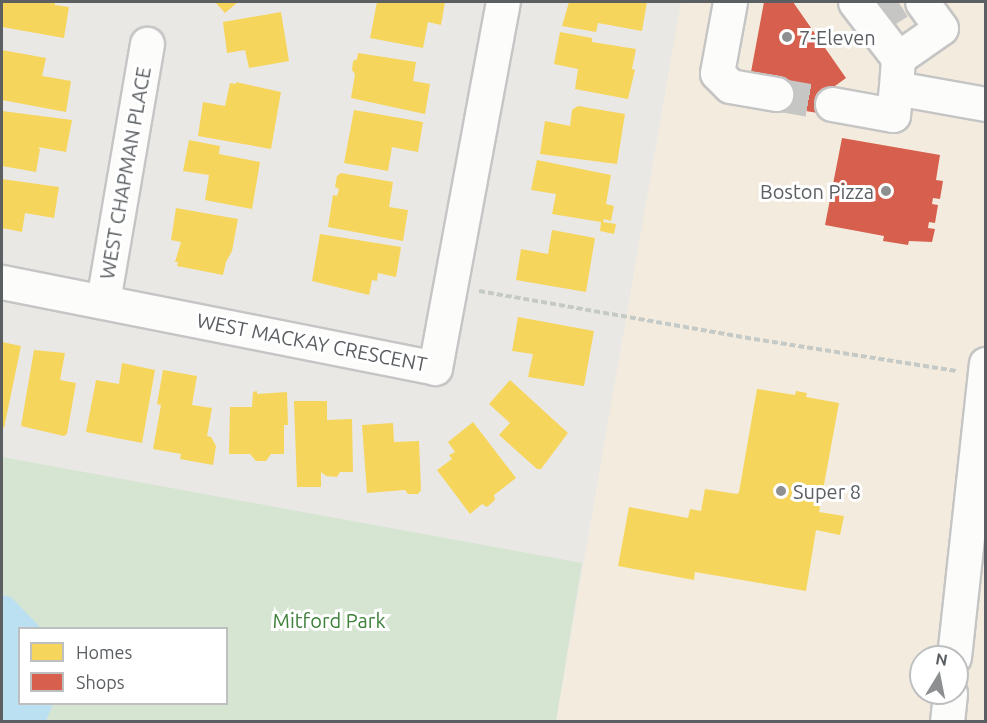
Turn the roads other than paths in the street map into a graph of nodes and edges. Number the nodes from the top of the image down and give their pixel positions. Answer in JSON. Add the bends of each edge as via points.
{"nodes":[{"id":1,"x":502,"y":2,"type":"edge"},
{"id":2,"x":730,"y":2,"type":"edge"},
{"id":3,"x":922,"y":2,"type":"edge"},
{"id":4,"x":869,"y":12,"type":"edge"},
{"id":5,"x":147,"y":44,"type":"dead end"},
{"id":6,"x":897,"y":73,"type":"junction"},
{"id":7,"x":776,"y":94,"type":"tunnel mouth"},
{"id":8,"x":832,"y":104,"type":"tunnel mouth"},
{"id":9,"x":986,"y":104,"type":"edge"},
{"id":10,"x":2,"y":282,"type":"edge"},
{"id":11,"x":103,"y":301,"type":"junction"},
{"id":12,"x":971,"y":367,"type":"edge"},
{"id":13,"x":955,"y":645,"type":"edge"},
{"id":14,"x":949,"y":705,"type":"edge"},
{"id":15,"x":947,"y":722,"type":"edge"}],
"edges":[{"from":1,"to":11,"type":"street","name":"WEST MACKAY CRESCENT","via":[[435,368]]},
{"from":2,"to":7,"type":"street","via":[[717,73],[730,86]]},
{"from":3,"to":6,"type":"street","via":[[941,28]]},
{"from":4,"to":6,"type":"street"},
{"from":5,"to":11,"type":"street","name":"WEST CHAPMAN PLACE"},
{"from":6,"to":8,"type":"street","via":[[893,115]]},
{"from":6,"to":9,"type":"street"},
{"from":10,"to":11,"type":"street","name":"WEST MACKAY CRESCENT"},
{"from":12,"to":13,"type":"street"},
{"from":14,"to":15,"type":"street"}]}
